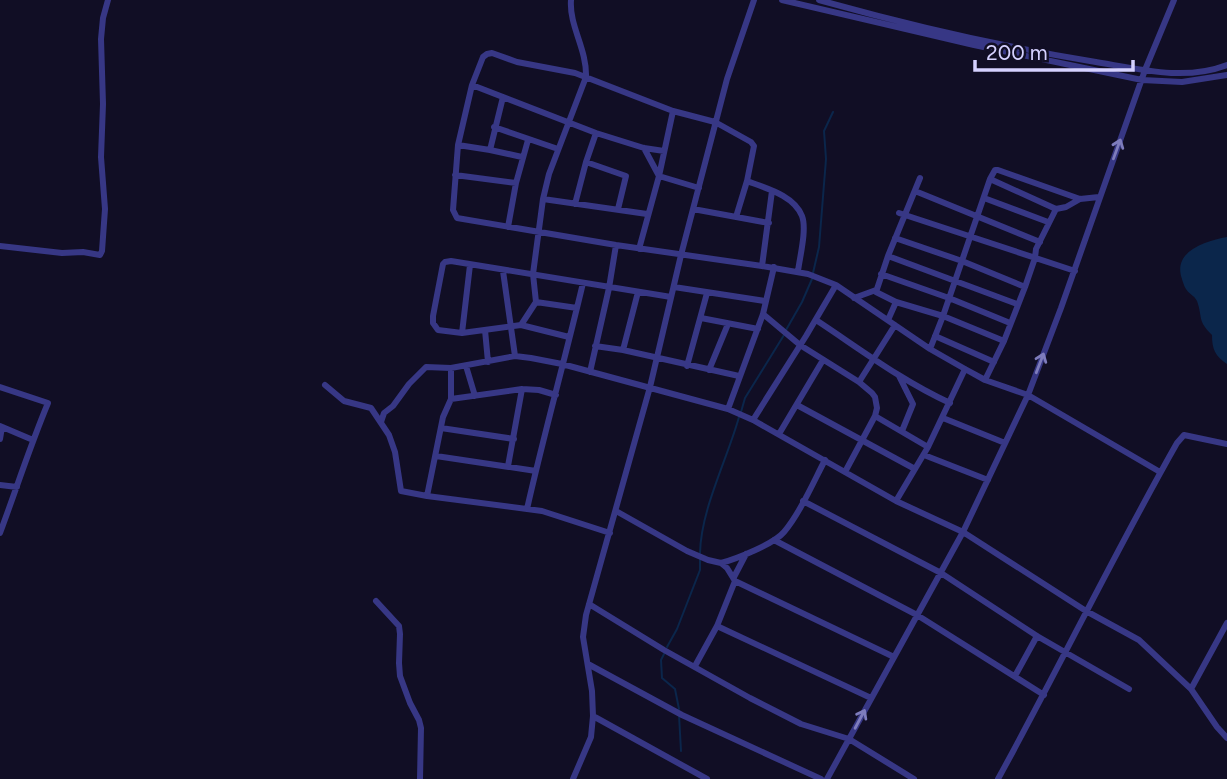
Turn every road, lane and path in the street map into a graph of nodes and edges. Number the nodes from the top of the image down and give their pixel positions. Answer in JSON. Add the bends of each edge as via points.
{"nodes":[{"id":1,"x":108,"y":0,"type":"edge"},
{"id":2,"x":571,"y":0,"type":"edge"},
{"id":3,"x":754,"y":0,"type":"edge"},
{"id":4,"x":782,"y":0,"type":"edge"},
{"id":5,"x":819,"y":0,"type":"edge"},
{"id":6,"x":1174,"y":0,"type":"edge"},
{"id":7,"x":924,"y":30,"type":"junction"},
{"id":8,"x":1227,"y":65,"type":"edge"},
{"id":9,"x":1145,"y":71,"type":"junction"},
{"id":10,"x":1227,"y":75,"type":"edge"},
{"id":11,"x":586,"y":77,"type":"junction"},
{"id":12,"x":1142,"y":80,"type":"junction"},
{"id":13,"x":472,"y":85,"type":"junction"},
{"id":14,"x":503,"y":97,"type":"junction"},
{"id":15,"x":673,"y":111,"type":"junction"},
{"id":16,"x":715,"y":122,"type":"junction"},
{"id":17,"x":569,"y":123,"type":"junction"},
{"id":18,"x":494,"y":127,"type":"junction"},
{"id":19,"x":596,"y":133,"type":"junction"},
{"id":20,"x":528,"y":140,"type":"junction"},
{"id":21,"x":458,"y":145,"type":"junction"},
{"id":22,"x":644,"y":148,"type":"junction"},
{"id":23,"x":558,"y":149,"type":"junction"},
{"id":24,"x":490,"y":150,"type":"junction"},
{"id":25,"x":664,"y":151,"type":"junction"},
{"id":26,"x":522,"y":157,"type":"junction"},
{"id":27,"x":586,"y":162,"type":"junction"},
{"id":28,"x":455,"y":175,"type":"junction"},
{"id":29,"x":659,"y":176,"type":"junction"},
{"id":30,"x":919,"y":178,"type":"dead end"},
{"id":31,"x":990,"y":179,"type":"junction"},
{"id":32,"x":747,"y":181,"type":"junction"},
{"id":33,"x":516,"y":183,"type":"junction"},
{"id":34,"x":699,"y":188,"type":"junction"},
{"id":35,"x":772,"y":191,"type":"junction"},
{"id":36,"x":915,"y":191,"type":"junction"},
{"id":37,"x":1099,"y":197,"type":"junction"},
{"id":38,"x":984,"y":198,"type":"junction"},
{"id":39,"x":543,"y":199,"type":"junction"},
{"id":40,"x":1080,"y":199,"type":"junction"},
{"id":41,"x":575,"y":204,"type":"junction"},
{"id":42,"x":618,"y":209,"type":"junction"},
{"id":43,"x":693,"y":209,"type":"junction"},
{"id":44,"x":1056,"y":209,"type":"junction"},
{"id":45,"x":647,"y":214,"type":"junction"},
{"id":46,"x":902,"y":214,"type":"junction"},
{"id":47,"x":977,"y":216,"type":"junction"},
{"id":48,"x":736,"y":217,"type":"junction"},
{"id":49,"x":1048,"y":222,"type":"junction"},
{"id":50,"x":768,"y":223,"type":"junction"},
{"id":51,"x":508,"y":227,"type":"junction"},
{"id":52,"x":539,"y":231,"type":"junction"},
{"id":53,"x":895,"y":237,"type":"junction"},
{"id":54,"x":971,"y":237,"type":"junction"},
{"id":55,"x":1040,"y":242,"type":"junction"},
{"id":56,"x":0,"y":246,"type":"edge"},
{"id":57,"x":616,"y":246,"type":"junction"},
{"id":58,"x":639,"y":249,"type":"junction"},
{"id":59,"x":681,"y":255,"type":"junction"},
{"id":60,"x":888,"y":256,"type":"junction"},
{"id":61,"x":1035,"y":258,"type":"junction"},
{"id":62,"x":962,"y":261,"type":"junction"},
{"id":63,"x":470,"y":265,"type":"junction"},
{"id":64,"x":762,"y":266,"type":"junction"},
{"id":65,"x":774,"y":267,"type":"junction"},
{"id":66,"x":503,"y":271,"type":"junction"},
{"id":67,"x":798,"y":271,"type":"junction"},
{"id":68,"x":1074,"y":271,"type":"junction"},
{"id":69,"x":533,"y":274,"type":"junction"},
{"id":70,"x":881,"y":274,"type":"junction"},
{"id":71,"x":955,"y":281,"type":"junction"},
{"id":72,"x":583,"y":283,"type":"junction"},
{"id":73,"x":836,"y":285,"type":"junction"},
{"id":74,"x":1025,"y":286,"type":"junction"},
{"id":75,"x":674,"y":287,"type":"junction"},
{"id":76,"x":609,"y":288,"type":"junction"},
{"id":77,"x":876,"y":290,"type":"junction"},
{"id":78,"x":638,"y":292,"type":"junction"},
{"id":79,"x":707,"y":293,"type":"junction"},
{"id":80,"x":671,"y":297,"type":"junction"},
{"id":81,"x":854,"y":298,"type":"junction"},
{"id":82,"x":949,"y":298,"type":"junction"},
{"id":83,"x":765,"y":301,"type":"junction"},
{"id":84,"x":536,"y":302,"type":"junction"},
{"id":85,"x":896,"y":302,"type":"junction"},
{"id":86,"x":1017,"y":304,"type":"junction"},
{"id":87,"x":577,"y":308,"type":"junction"},
{"id":88,"x":763,"y":314,"type":"junction"},
{"id":89,"x":943,"y":316,"type":"junction"},
{"id":90,"x":701,"y":318,"type":"junction"},
{"id":91,"x":816,"y":320,"type":"junction"},
{"id":92,"x":888,"y":320,"type":"junction"},
{"id":93,"x":1010,"y":323,"type":"junction"},
{"id":94,"x":521,"y":324,"type":"junction"},
{"id":95,"x":728,"y":324,"type":"junction"},
{"id":96,"x":511,"y":325,"type":"junction"},
{"id":97,"x":895,"y":325,"type":"junction"},
{"id":98,"x":758,"y":329,"type":"junction"},
{"id":99,"x":485,"y":330,"type":"junction"},
{"id":100,"x":462,"y":333,"type":"junction"},
{"id":101,"x":569,"y":337,"type":"junction"},
{"id":102,"x":935,"y":337,"type":"junction"},
{"id":103,"x":1004,"y":341,"type":"junction"},
{"id":104,"x":800,"y":345,"type":"junction"},
{"id":105,"x":595,"y":346,"type":"junction"},
{"id":106,"x":930,"y":349,"type":"junction"},
{"id":107,"x":623,"y":351,"type":"junction"},
{"id":108,"x":515,"y":356,"type":"junction"},
{"id":109,"x":656,"y":358,"type":"junction"},
{"id":110,"x":875,"y":359,"type":"junction"},
{"id":111,"x":823,"y":360,"type":"junction"},
{"id":112,"x":488,"y":362,"type":"junction"},
{"id":113,"x":994,"y":362,"type":"junction"},
{"id":114,"x":562,"y":364,"type":"junction"},
{"id":115,"x":466,"y":366,"type":"junction"},
{"id":116,"x":687,"y":366,"type":"junction"},
{"id":117,"x":451,"y":368,"type":"junction"},
{"id":118,"x":965,"y":369,"type":"junction"},
{"id":119,"x":709,"y":370,"type":"junction"},
{"id":120,"x":590,"y":372,"type":"junction"},
{"id":121,"x":739,"y":376,"type":"junction"},
{"id":122,"x":900,"y":376,"type":"junction"},
{"id":123,"x":985,"y":380,"type":"junction"},
{"id":124,"x":859,"y":382,"type":"junction"},
{"id":125,"x":325,"y":385,"type":"dead end"},
{"id":126,"x":0,"y":387,"type":"edge"},
{"id":127,"x":650,"y":387,"type":"junction"},
{"id":128,"x":522,"y":389,"type":"junction"},
{"id":129,"x":925,"y":391,"type":"junction"},
{"id":130,"x":556,"y":395,"type":"junction"},
{"id":131,"x":1028,"y":395,"type":"junction"},
{"id":132,"x":475,"y":396,"type":"junction"},
{"id":133,"x":451,"y":399,"type":"junction"},
{"id":134,"x":950,"y":403,"type":"junction"},
{"id":135,"x":913,"y":404,"type":"junction"},
{"id":136,"x":797,"y":405,"type":"junction"},
{"id":137,"x":728,"y":409,"type":"junction"},
{"id":138,"x":875,"y":416,"type":"junction"},
{"id":139,"x":943,"y":418,"type":"junction"},
{"id":140,"x":753,"y":419,"type":"junction"},
{"id":141,"x":381,"y":422,"type":"junction"},
{"id":142,"x":1,"y":426,"type":"edge"},
{"id":143,"x":441,"y":428,"type":"junction"},
{"id":144,"x":902,"y":431,"type":"junction"},
{"id":145,"x":779,"y":434,"type":"junction"},
{"id":146,"x":0,"y":439,"type":"edge"},
{"id":147,"x":514,"y":439,"type":"junction"},
{"id":148,"x":33,"y":440,"type":"junction"},
{"id":149,"x":861,"y":441,"type":"junction"},
{"id":150,"x":1005,"y":443,"type":"junction"},
{"id":151,"x":1227,"y":444,"type":"edge"},
{"id":152,"x":928,"y":447,"type":"junction"},
{"id":153,"x":924,"y":455,"type":"junction"},
{"id":154,"x":436,"y":456,"type":"junction"},
{"id":155,"x":824,"y":460,"type":"junction"},
{"id":156,"x":508,"y":466,"type":"junction"},
{"id":157,"x":915,"y":470,"type":"junction"},
{"id":158,"x":536,"y":471,"type":"junction"},
{"id":159,"x":845,"y":472,"type":"junction"},
{"id":160,"x":1160,"y":472,"type":"junction"},
{"id":161,"x":988,"y":480,"type":"junction"},
{"id":162,"x":0,"y":485,"type":"edge"},
{"id":163,"x":17,"y":487,"type":"junction"},
{"id":164,"x":427,"y":496,"type":"junction"},
{"id":165,"x":803,"y":500,"type":"junction"},
{"id":166,"x":896,"y":501,"type":"junction"},
{"id":167,"x":527,"y":509,"type":"junction"},
{"id":168,"x":616,"y":511,"type":"junction"},
{"id":169,"x":963,"y":531,"type":"junction"},
{"id":170,"x":0,"y":533,"type":"edge"},
{"id":171,"x":610,"y":533,"type":"junction"},
{"id":172,"x":774,"y":540,"type":"junction"},
{"id":173,"x":747,"y":553,"type":"junction"},
{"id":174,"x":721,"y":563,"type":"junction"},
{"id":175,"x":941,"y":573,"type":"junction"},
{"id":176,"x":735,"y":579,"type":"junction"},
{"id":177,"x":376,"y":601,"type":"dead end"},
{"id":178,"x":589,"y":604,"type":"junction"},
{"id":179,"x":1086,"y":611,"type":"junction"},
{"id":180,"x":918,"y":615,"type":"junction"},
{"id":181,"x":1227,"y":623,"type":"edge"},
{"id":182,"x":717,"y":626,"type":"junction"},
{"id":183,"x":1037,"y":636,"type":"junction"},
{"id":184,"x":1066,"y":652,"type":"junction"},
{"id":185,"x":894,"y":657,"type":"junction"},
{"id":186,"x":588,"y":664,"type":"junction"},
{"id":187,"x":695,"y":666,"type":"junction"},
{"id":188,"x":1015,"y":676,"type":"junction"},
{"id":189,"x":1129,"y":689,"type":"dead end"},
{"id":190,"x":1191,"y":689,"type":"junction"},
{"id":191,"x":1044,"y":695,"type":"junction"},
{"id":192,"x":872,"y":698,"type":"junction"},
{"id":193,"x":593,"y":716,"type":"junction"},
{"id":194,"x":1227,"y":738,"type":"edge"},
{"id":195,"x":849,"y":740,"type":"junction"},
{"id":196,"x":420,"y":779,"type":"edge"},
{"id":197,"x":573,"y":779,"type":"edge"},
{"id":198,"x":707,"y":779,"type":"edge"},
{"id":199,"x":821,"y":779,"type":"edge"},
{"id":200,"x":827,"y":779,"type":"edge"},
{"id":201,"x":914,"y":779,"type":"edge"},
{"id":202,"x":998,"y":779,"type":"edge"}],
"edges":[{"from":1,"to":56,"type":"street","via":[[101,38],[102,251],[96,255]]},
{"from":2,"to":11,"type":"street"},
{"from":3,"to":16,"type":"street"},
{"from":4,"to":7,"type":"street"},
{"from":5,"to":7,"type":"street"},
{"from":6,"to":9,"type":"street"},
{"from":7,"to":9,"type":"street"},
{"from":7,"to":12,"type":"street"},
{"from":8,"to":9,"type":"street","via":[[1184,73]]},
{"from":9,"to":12,"type":"street"},
{"from":10,"to":12,"type":"street","via":[[1182,82]]},
{"from":11,"to":13,"type":"street","via":[[492,53],[483,57]]},
{"from":11,"to":15,"type":"street"},
{"from":11,"to":17,"type":"street"},
{"from":37,"to":12,"type":"street","one_way":true},
{"from":13,"to":14,"type":"street"},
{"from":13,"to":21,"type":"street"},
{"from":14,"to":17,"type":"street"},
{"from":14,"to":18,"type":"street"},
{"from":15,"to":16,"type":"street"},
{"from":15,"to":25,"type":"street"},
{"from":16,"to":32,"type":"street","via":[[753,144]]},
{"from":16,"to":34,"type":"street"},
{"from":17,"to":19,"type":"street"},
{"from":17,"to":23,"type":"street"},
{"from":18,"to":20,"type":"street"},
{"from":18,"to":24,"type":"street"},
{"from":19,"to":22,"type":"street"},
{"from":19,"to":27,"type":"street"},
{"from":20,"to":23,"type":"street"},
{"from":20,"to":26,"type":"street"},
{"from":21,"to":24,"type":"street"},
{"from":21,"to":28,"type":"street"},
{"from":22,"to":25,"type":"street"},
{"from":22,"to":29,"type":"street"},
{"from":23,"to":39,"type":"street"},
{"from":24,"to":26,"type":"street"},
{"from":25,"to":29,"type":"street"},
{"from":26,"to":33,"type":"street"},
{"from":27,"to":41,"type":"street"},
{"from":27,"to":42,"type":"street","via":[[626,176]]},
{"from":28,"to":33,"type":"street"},
{"from":28,"to":51,"type":"street","via":[[453,210],[457,218]]},
{"from":29,"to":34,"type":"street"},
{"from":29,"to":45,"type":"street"},
{"from":30,"to":36,"type":"street"},
{"from":31,"to":38,"type":"street"},
{"from":31,"to":40,"type":"street","via":[[999,170]]},
{"from":31,"to":44,"type":"street"},
{"from":32,"to":35,"type":"street"},
{"from":32,"to":48,"type":"street"},
{"from":33,"to":51,"type":"street"},
{"from":34,"to":43,"type":"street"},
{"from":35,"to":50,"type":"street"},
{"from":35,"to":67,"type":"street","via":[[797,208],[803,218]]},
{"from":36,"to":46,"type":"street"},
{"from":36,"to":47,"type":"street"},
{"from":37,"to":40,"type":"street"},
{"from":37,"to":68,"type":"street"},
{"from":38,"to":47,"type":"street"},
{"from":38,"to":49,"type":"street"},
{"from":39,"to":41,"type":"street"},
{"from":39,"to":52,"type":"street"},
{"from":40,"to":44,"type":"street"},
{"from":41,"to":42,"type":"street"},
{"from":42,"to":45,"type":"street"},
{"from":43,"to":48,"type":"street"},
{"from":43,"to":59,"type":"street"},
{"from":44,"to":49,"type":"street"},
{"from":45,"to":58,"type":"street"},
{"from":46,"to":53,"type":"street"},
{"from":46,"to":54,"type":"street"},
{"from":47,"to":54,"type":"street"},
{"from":47,"to":55,"type":"street"},
{"from":48,"to":50,"type":"street"},
{"from":49,"to":55,"type":"street"},
{"from":50,"to":64,"type":"street"},
{"from":51,"to":52,"type":"street"},
{"from":52,"to":57,"type":"street"},
{"from":52,"to":69,"type":"street"},
{"from":53,"to":60,"type":"street"},
{"from":53,"to":62,"type":"street"},
{"from":54,"to":61,"type":"street"},
{"from":54,"to":62,"type":"street"},
{"from":55,"to":61,"type":"street"},
{"from":57,"to":58,"type":"street"},
{"from":57,"to":76,"type":"street"},
{"from":58,"to":59,"type":"street"},
{"from":59,"to":64,"type":"street"},
{"from":59,"to":75,"type":"street"},
{"from":60,"to":70,"type":"street"},
{"from":60,"to":71,"type":"street"},
{"from":61,"to":68,"type":"street"},
{"from":61,"to":74,"type":"street"},
{"from":62,"to":71,"type":"street"},
{"from":62,"to":74,"type":"street"},
{"from":63,"to":66,"type":"street"},
{"from":63,"to":100,"type":"street"},
{"from":63,"to":100,"type":"street","via":[[443,264],[433,316],[438,330]]},
{"from":64,"to":65,"type":"street"},
{"from":65,"to":67,"type":"street"},
{"from":65,"to":83,"type":"street"},
{"from":66,"to":69,"type":"street"},
{"from":66,"to":96,"type":"street"},
{"from":67,"to":73,"type":"street"},
{"from":131,"to":68,"type":"street","one_way":true},
{"from":69,"to":72,"type":"street"},
{"from":69,"to":84,"type":"street"},
{"from":70,"to":77,"type":"street"},
{"from":70,"to":82,"type":"street"},
{"from":71,"to":82,"type":"street"},
{"from":71,"to":86,"type":"street"},
{"from":72,"to":76,"type":"street"},
{"from":72,"to":87,"type":"street"},
{"from":73,"to":81,"type":"street"},
{"from":73,"to":91,"type":"street"},
{"from":74,"to":86,"type":"street"},
{"from":75,"to":79,"type":"street"},
{"from":75,"to":80,"type":"street"},
{"from":76,"to":78,"type":"street"},
{"from":76,"to":105,"type":"street"},
{"from":77,"to":81,"type":"street"},
{"from":77,"to":85,"type":"street"},
{"from":78,"to":80,"type":"street"},
{"from":78,"to":107,"type":"street"},
{"from":79,"to":83,"type":"street"},
{"from":79,"to":90,"type":"street"},
{"from":80,"to":109,"type":"street"},
{"from":81,"to":92,"type":"street"},
{"from":82,"to":89,"type":"street"},
{"from":82,"to":93,"type":"street"},
{"from":83,"to":88,"type":"street"},
{"from":84,"to":87,"type":"street"},
{"from":84,"to":94,"type":"street"},
{"from":85,"to":89,"type":"street"},
{"from":85,"to":92,"type":"street"},
{"from":86,"to":93,"type":"street"},
{"from":87,"to":101,"type":"street"},
{"from":88,"to":98,"type":"street"},
{"from":88,"to":104,"type":"street"},
{"from":89,"to":102,"type":"street"},
{"from":89,"to":103,"type":"street"},
{"from":90,"to":95,"type":"street"},
{"from":90,"to":116,"type":"street"},
{"from":91,"to":104,"type":"street"},
{"from":91,"to":110,"type":"street"},
{"from":92,"to":97,"type":"street"},
{"from":93,"to":103,"type":"street"},
{"from":94,"to":96,"type":"street"},
{"from":94,"to":101,"type":"street"},
{"from":95,"to":98,"type":"street"},
{"from":95,"to":119,"type":"street"},
{"from":96,"to":99,"type":"street"},
{"from":96,"to":108,"type":"street"},
{"from":97,"to":106,"type":"street"},
{"from":97,"to":110,"type":"street"},
{"from":98,"to":121,"type":"street"},
{"from":99,"to":100,"type":"street"},
{"from":99,"to":112,"type":"street"},
{"from":101,"to":114,"type":"street"},
{"from":102,"to":106,"type":"street"},
{"from":102,"to":113,"type":"street"},
{"from":103,"to":113,"type":"street"},
{"from":104,"to":111,"type":"street"},
{"from":104,"to":140,"type":"street"},
{"from":105,"to":107,"type":"street"},
{"from":105,"to":120,"type":"street"},
{"from":106,"to":118,"type":"street"},
{"from":107,"to":109,"type":"street"},
{"from":108,"to":112,"type":"street"},
{"from":108,"to":114,"type":"street"},
{"from":109,"to":116,"type":"street"},
{"from":109,"to":127,"type":"street"},
{"from":110,"to":122,"type":"street"},
{"from":110,"to":124,"type":"street"},
{"from":111,"to":124,"type":"street"},
{"from":111,"to":136,"type":"street"},
{"from":112,"to":115,"type":"street"},
{"from":113,"to":123,"type":"street"},
{"from":114,"to":120,"type":"street"},
{"from":114,"to":130,"type":"street"},
{"from":115,"to":117,"type":"street"},
{"from":115,"to":132,"type":"street"},
{"from":116,"to":119,"type":"street"},
{"from":117,"to":133,"type":"street"},
{"from":117,"to":141,"type":"street","via":[[426,367]]},
{"from":118,"to":123,"type":"street"},
{"from":118,"to":134,"type":"street"},
{"from":119,"to":121,"type":"street"},
{"from":120,"to":127,"type":"street"},
{"from":121,"to":137,"type":"street"},
{"from":122,"to":129,"type":"street"},
{"from":122,"to":135,"type":"street"},
{"from":123,"to":131,"type":"street"},
{"from":124,"to":138,"type":"street","via":[[875,397]]},
{"from":125,"to":141,"type":"street","via":[[344,401],[370,408]]},
{"from":126,"to":148,"type":"street","via":[[48,403]]},
{"from":127,"to":137,"type":"street"},
{"from":127,"to":168,"type":"street"},
{"from":128,"to":130,"type":"street"},
{"from":128,"to":132,"type":"street"},
{"from":128,"to":147,"type":"street"},
{"from":129,"to":134,"type":"street"},
{"from":129,"to":135,"type":"street"},
{"from":130,"to":158,"type":"street"},
{"from":131,"to":150,"type":"street"},
{"from":131,"to":160,"type":"street"},
{"from":132,"to":133,"type":"street"},
{"from":133,"to":143,"type":"street"},
{"from":134,"to":139,"type":"street"},
{"from":135,"to":144,"type":"street"},
{"from":136,"to":145,"type":"street"},
{"from":136,"to":149,"type":"street"},
{"from":137,"to":140,"type":"street"},
{"from":138,"to":144,"type":"street"},
{"from":138,"to":149,"type":"street"},
{"from":139,"to":150,"type":"street"},
{"from":139,"to":152,"type":"street"},
{"from":140,"to":145,"type":"street"},
{"from":141,"to":164,"type":"street","via":[[396,452],[401,491]]},
{"from":142,"to":146,"type":"street"},
{"from":142,"to":148,"type":"street"},
{"from":143,"to":147,"type":"street"},
{"from":143,"to":154,"type":"street"},
{"from":144,"to":152,"type":"street"},
{"from":145,"to":155,"type":"street"},
{"from":147,"to":156,"type":"street"},
{"from":148,"to":163,"type":"street"},
{"from":149,"to":157,"type":"street"},
{"from":149,"to":159,"type":"street"},
{"from":150,"to":161,"type":"street"},
{"from":151,"to":160,"type":"street","via":[[1184,436]]},
{"from":152,"to":153,"type":"street"},
{"from":153,"to":157,"type":"street"},
{"from":153,"to":161,"type":"street"},
{"from":154,"to":156,"type":"street"},
{"from":154,"to":164,"type":"street"},
{"from":155,"to":159,"type":"street"},
{"from":155,"to":165,"type":"street"},
{"from":156,"to":158,"type":"street"},
{"from":157,"to":166,"type":"street"},
{"from":158,"to":167,"type":"street"},
{"from":159,"to":166,"type":"street"},
{"from":160,"to":179,"type":"street"},
{"from":161,"to":169,"type":"street"},
{"from":162,"to":163,"type":"street"},
{"from":163,"to":170,"type":"street"},
{"from":164,"to":167,"type":"street"},
{"from":165,"to":172,"type":"street","via":[[784,533]]},
{"from":165,"to":175,"type":"street"},
{"from":166,"to":169,"type":"street"},
{"from":167,"to":171,"type":"street"},
{"from":168,"to":171,"type":"street"},
{"from":168,"to":174,"type":"street","via":[[687,551]]},
{"from":169,"to":175,"type":"street"},
{"from":169,"to":179,"type":"street"},
{"from":171,"to":178,"type":"street"},
{"from":172,"to":173,"type":"street"},
{"from":172,"to":180,"type":"street"},
{"from":173,"to":174,"type":"street"},
{"from":173,"to":176,"type":"street"},
{"from":174,"to":176,"type":"street"},
{"from":175,"to":180,"type":"street"},
{"from":175,"to":183,"type":"street"},
{"from":176,"to":182,"type":"street"},
{"from":176,"to":185,"type":"street"},
{"from":177,"to":196,"type":"street","via":[[400,630],[400,676],[421,728]]},
{"from":178,"to":186,"type":"street","via":[[583,637]]},
{"from":178,"to":187,"type":"street"},
{"from":179,"to":184,"type":"street"},
{"from":179,"to":190,"type":"street","via":[[1139,640]]},
{"from":180,"to":185,"type":"street"},
{"from":180,"to":188,"type":"street"},
{"from":181,"to":190,"type":"street"},
{"from":182,"to":187,"type":"street"},
{"from":182,"to":192,"type":"street"},
{"from":183,"to":184,"type":"street"},
{"from":183,"to":188,"type":"street"},
{"from":184,"to":189,"type":"street"},
{"from":184,"to":191,"type":"street"},
{"from":185,"to":192,"type":"street"},
{"from":186,"to":193,"type":"street"},
{"from":186,"to":199,"type":"street","via":[[682,715]]},
{"from":187,"to":195,"type":"street","via":[[801,724]]},
{"from":188,"to":191,"type":"street"},
{"from":190,"to":194,"type":"street"},
{"from":191,"to":202,"type":"street"},
{"from":195,"to":192,"type":"street","one_way":true},
{"from":193,"to":197,"type":"street","via":[[591,737]]},
{"from":193,"to":198,"type":"street"},
{"from":195,"to":200,"type":"street"},
{"from":195,"to":201,"type":"street"}]}
